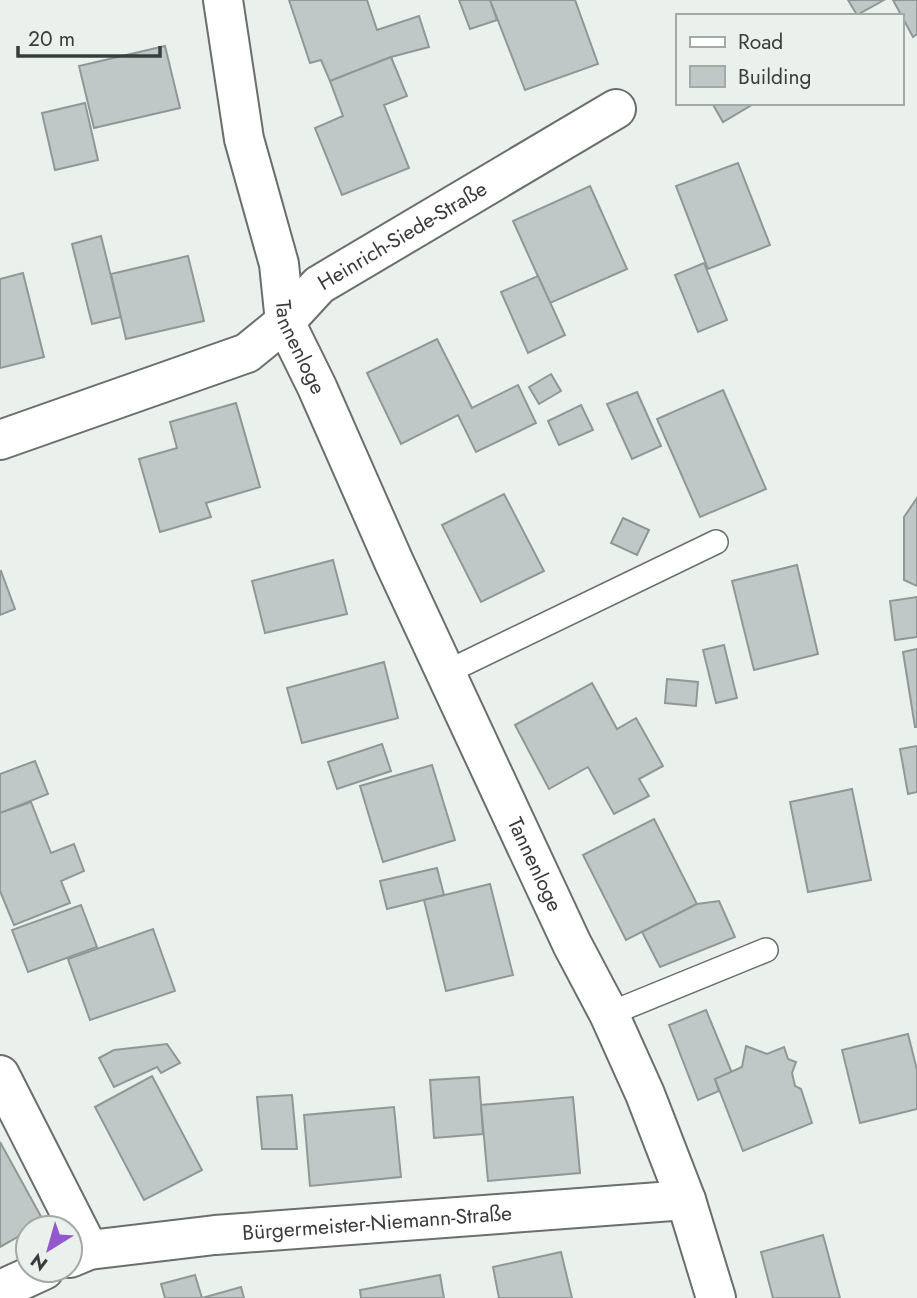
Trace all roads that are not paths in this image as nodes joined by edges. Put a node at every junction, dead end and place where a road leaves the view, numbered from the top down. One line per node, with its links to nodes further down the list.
1 (223, 0): 3 (street, Tannenloge)
2 (616, 109): 3 (street, Heinrich-Siede-Straße)
3 (285, 322): 4 (street, Heinrich-Siede-Straße); 6 (street, Tannenloge)
4 (0, 440)
5 (716, 542): 6 (lane)
6 (447, 672): 8 (street, Tannenloge)
7 (766, 950): 8 (lane)
8 (610, 1014): 10 (street, Tannenloge)
9 (0, 1075): 11 (street)
10 (686, 1200): 12 (street, Bürgermeister-Niemann-Straße); 13 (street, Tannenloge)
11 (62, 1214)
12 (84, 1253)
13 (716, 1298)

